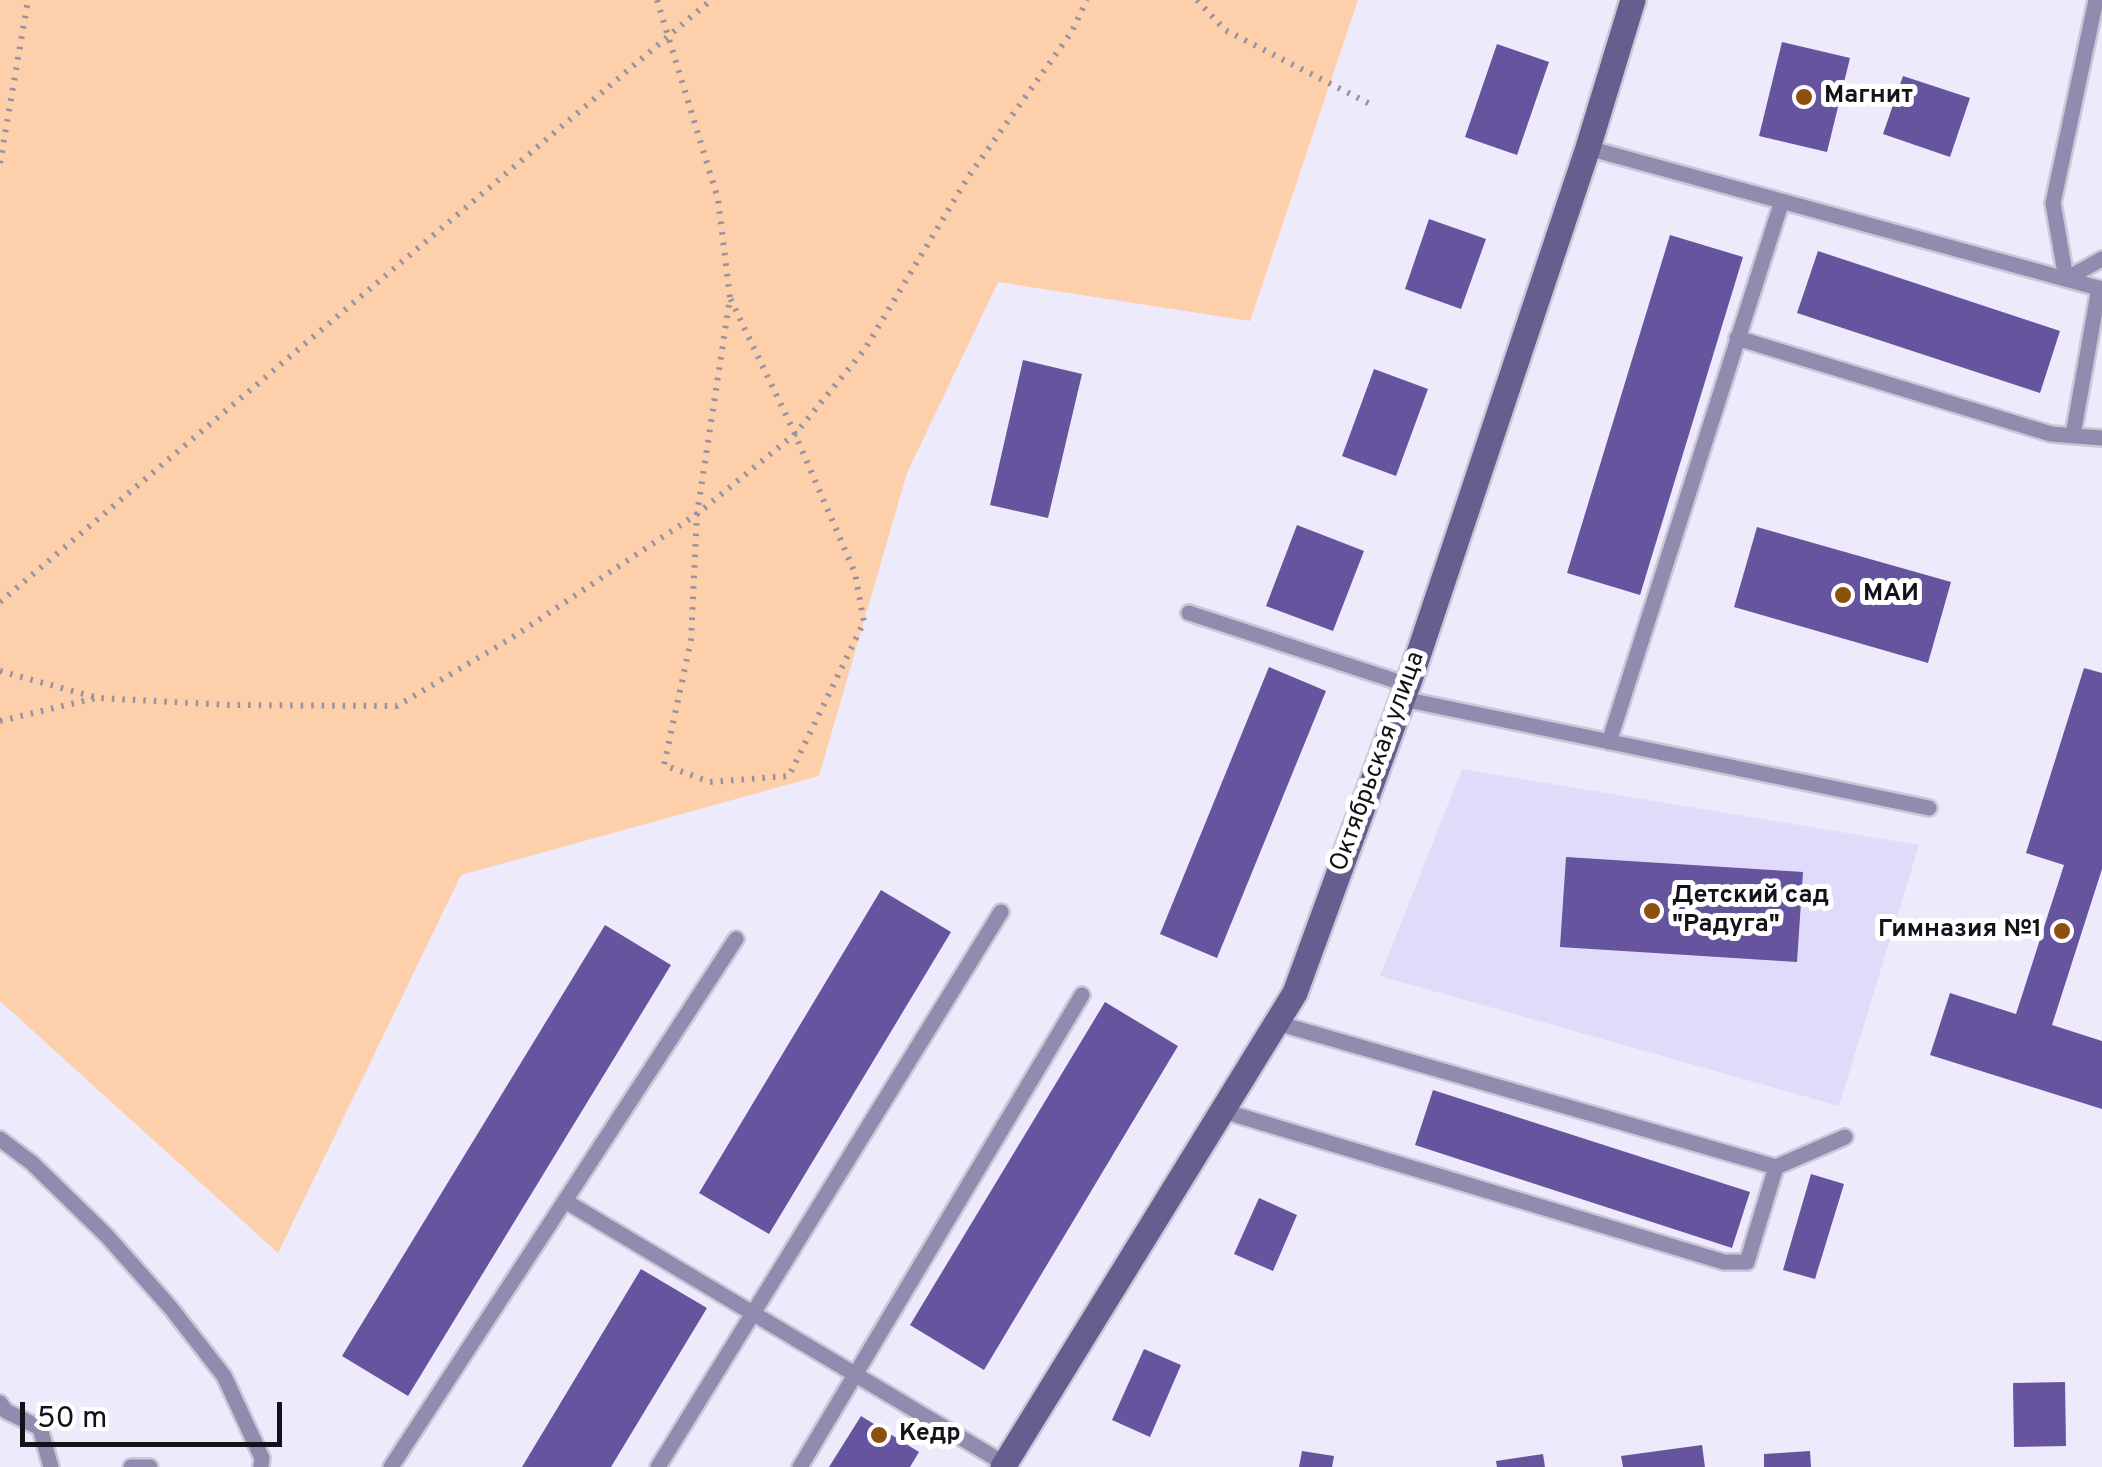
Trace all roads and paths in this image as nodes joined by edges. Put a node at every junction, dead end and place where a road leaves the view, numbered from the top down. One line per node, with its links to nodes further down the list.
1 (28, 0): 11 (path)
2 (657, 0): 8 (path)
3 (711, 0): 8 (path)
4 (1088, 0): 18 (path)
5 (1197, 0): 9 (path)
6 (1633, 0): 10 (street, Октябрьская улица)
7 (2096, 0): 14 (lane)
8 (668, 38): 16 (path); 22 (path)
9 (1372, 105)
10 (1588, 148): 12 (lane); 25 (street, Октябрьская улица)
11 (0, 162)
12 (1782, 201): 14 (lane); 17 (lane)
13 (2102, 259): 14 (lane)
14 (2066, 280): 15 (lane)
15 (2101, 289): 19 (lane)
16 (730, 298): 18 (path); 21 (path)
17 (1737, 338): 19 (lane); 28 (lane)
18 (795, 434): 21 (path); 21 (path)
19 (2073, 436): 20 (lane)
20 (2102, 438)
21 (697, 514): 26 (path)
22 (0, 602)
23 (1189, 613): 25 (lane)
24 (0, 671): 26 (path)
25 (1406, 692): 28 (lane); 33 (street, Октябрьская улица)
26 (98, 698): 27 (path)
27 (0, 720)
28 (1609, 742): 29 (lane)
29 (1929, 808)
30 (1001, 912): 39 (lane)
31 (736, 938): 38 (lane)
32 (1082, 994): 40 (lane)
33 (1277, 1023): 34 (street, Октябрьская улица); 37 (lane)
34 (1224, 1111): 37 (lane); 42 (street, Октябрьская улица)
35 (1845, 1137): 37 (lane)
36 (0, 1139): 46 (lane)
37 (1776, 1168)
38 (565, 1201): 39 (lane); 47 (lane)
39 (753, 1313): 40 (lane); 48 (lane)
40 (855, 1375): 42 (lane); 49 (lane)
41 (0, 1402): 43 (lane)
42 (1004, 1466)
43 (51, 1467)
44 (131, 1467): 45 (lane)
45 (150, 1467)
46 (261, 1467)
47 (391, 1467)
48 (658, 1467)
49 (800, 1467)

